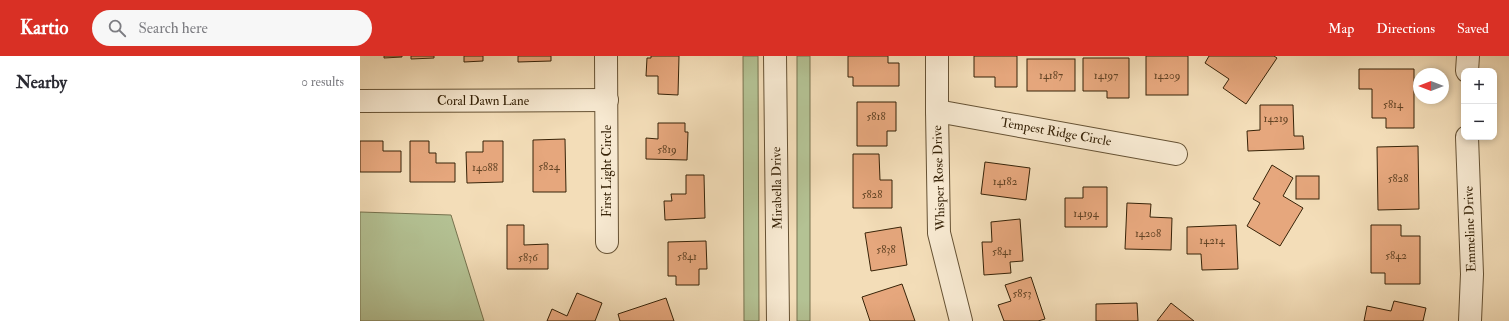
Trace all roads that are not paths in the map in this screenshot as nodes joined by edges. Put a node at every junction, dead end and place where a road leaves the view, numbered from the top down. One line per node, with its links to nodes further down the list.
1 (606, 56): 6 (street, First Light Circle)
2 (775, 56): 12 (street, Mirabella Drive)
3 (937, 56): 8 (street, Whisper Rose Drive)
4 (1468, 56): 5 (street)
5 (1468, 68)
6 (606, 100): 7 (street, Coral Dawn Lane); 11 (street, First Light Circle)
7 (360, 101)
8 (937, 111): 10 (street, Tempest Ridge Circle); 13 (street, Whisper Rose Drive)
9 (1467, 140): 14 (street, Emmeline Drive)
10 (1176, 154)
11 (607, 242)
12 (778, 321)
13 (961, 321)
14 (1470, 321)

